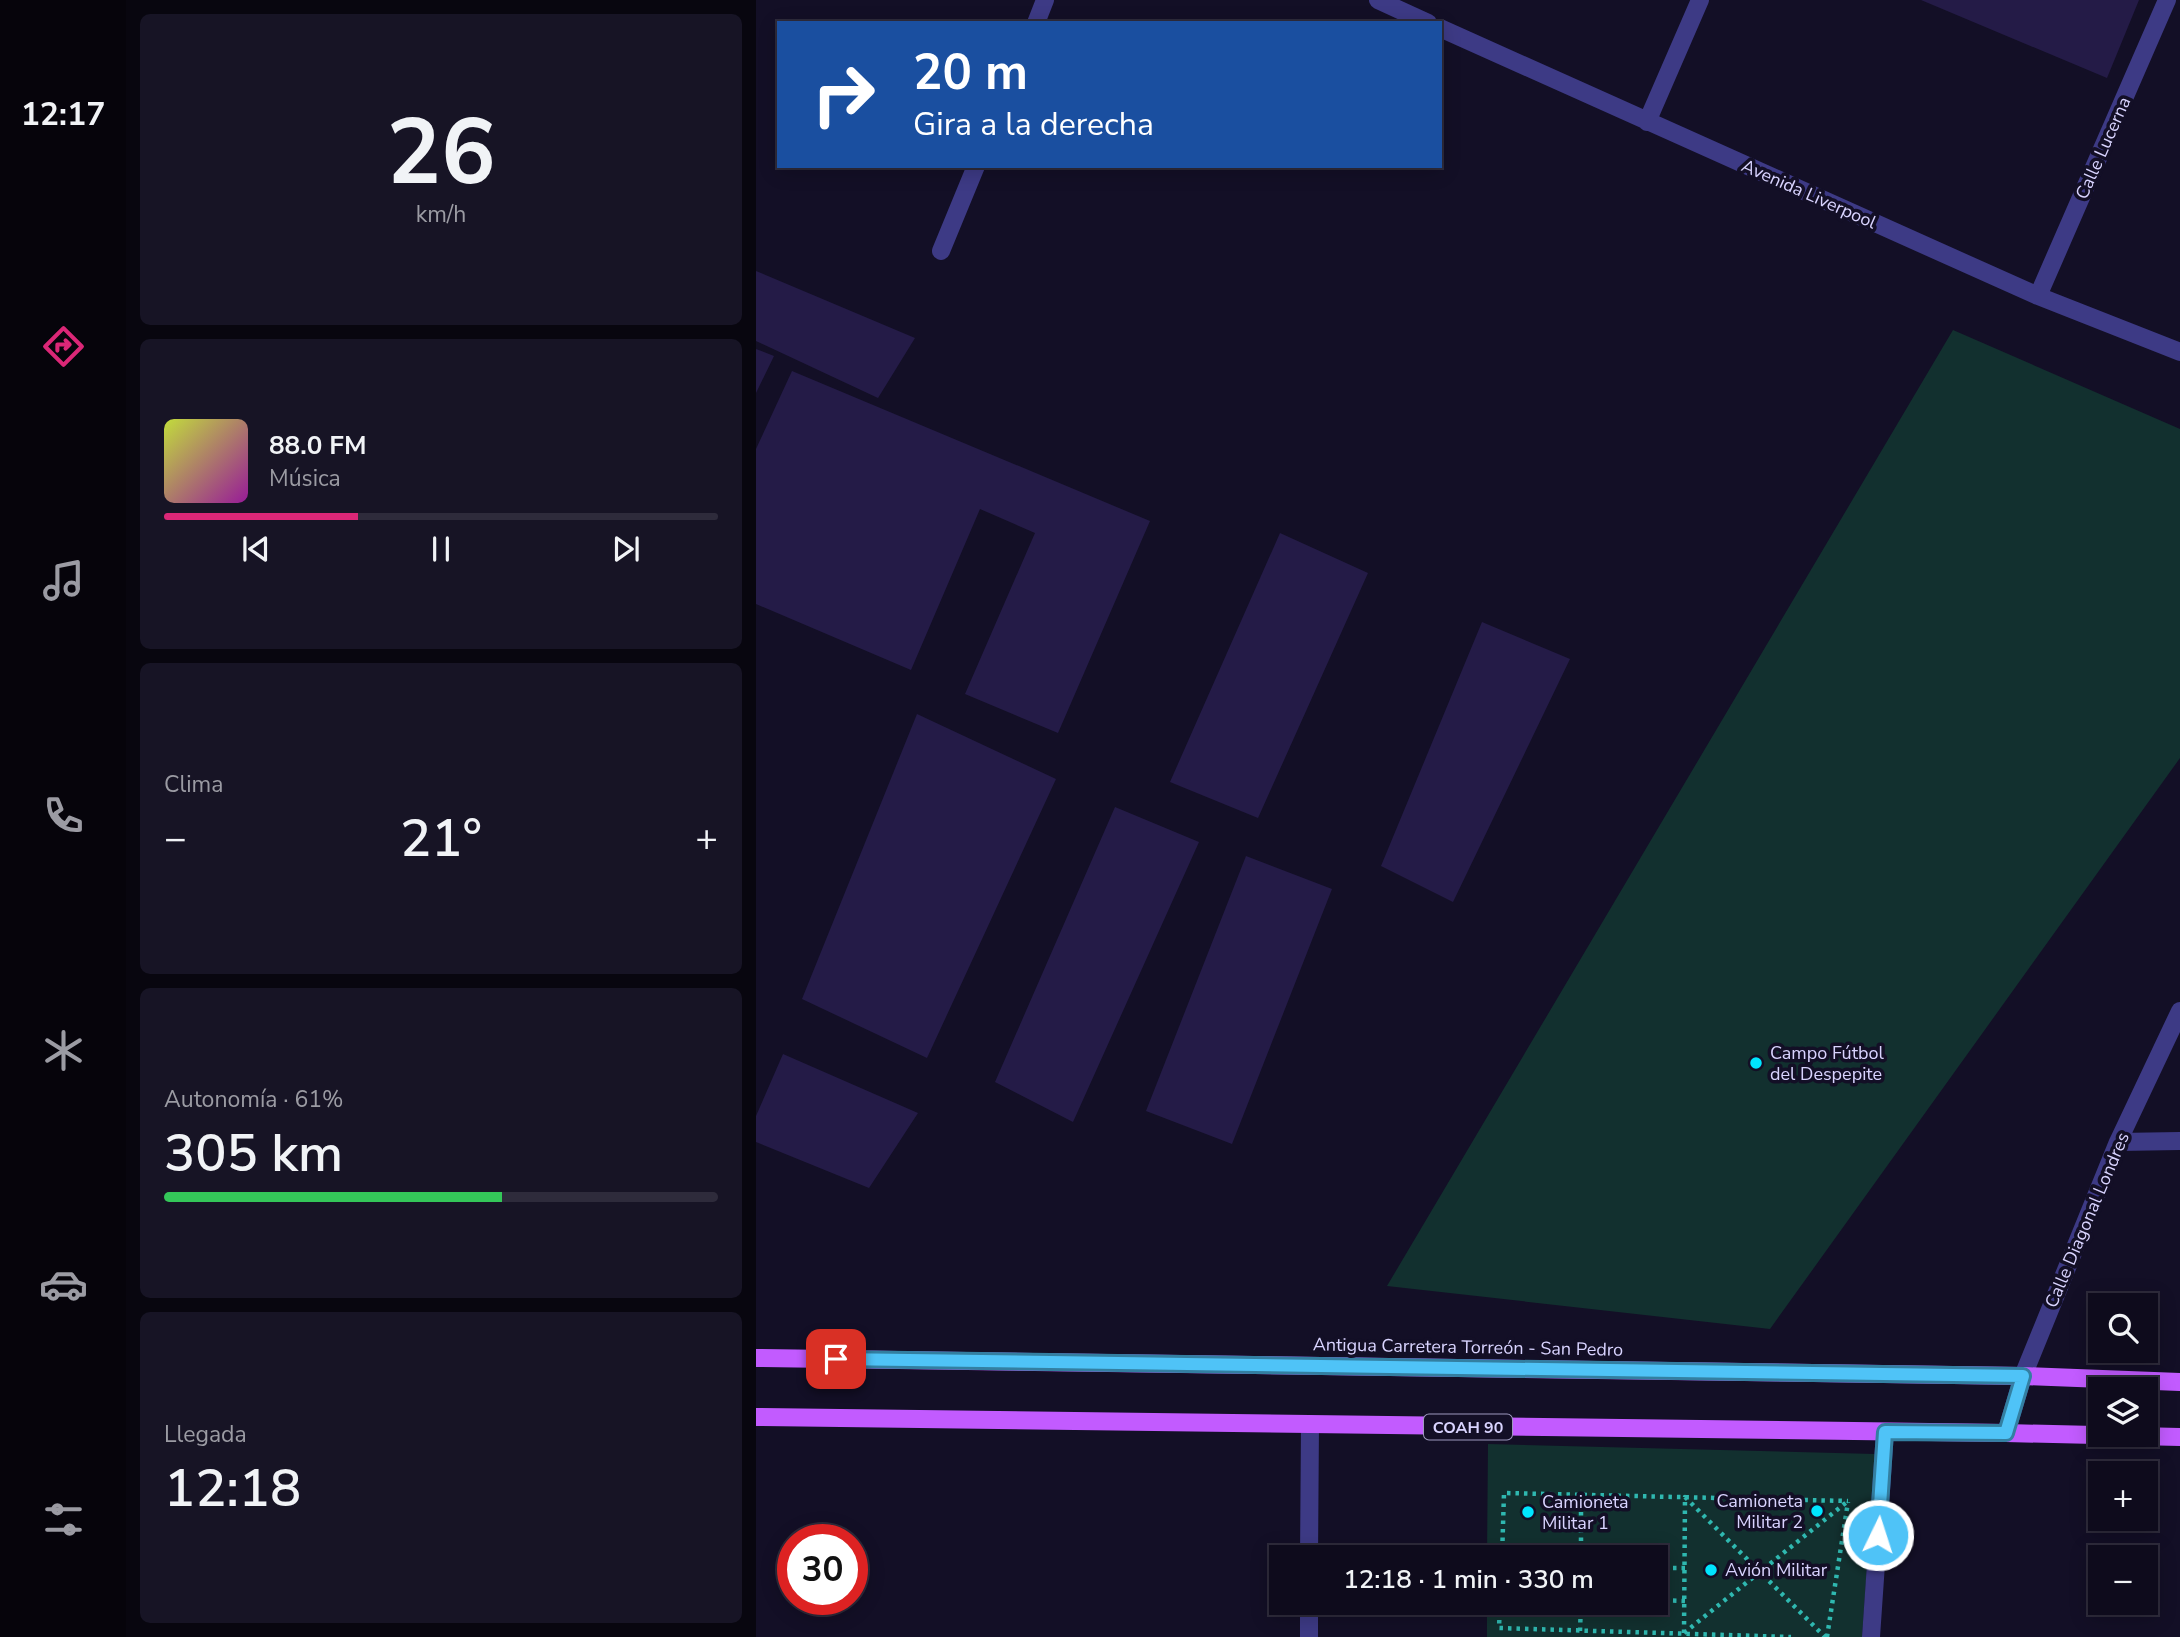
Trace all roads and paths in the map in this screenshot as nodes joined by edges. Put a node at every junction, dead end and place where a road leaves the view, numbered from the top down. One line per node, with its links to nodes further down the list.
1 (1045, 0): 5 (street)
2 (1378, 0): 6 (street)
3 (1700, 0): 8 (street)
4 (2167, 0): 11 (street, Calle Lucerna)
5 (1037, 21)
6 (1424, 21)
7 (1442, 29): 8 (street, Avenida Liverpool)
8 (1647, 122): 11 (street, Avenida Liverpool)
9 (975, 168): 10 (street)
10 (941, 251)
11 (2038, 296): 12 (street, Avenida Liverpool)
12 (2180, 352)
13 (2180, 1011): 15 (street, Calle Diagonal Londres)
14 (2180, 1141): 15 (street)
15 (2118, 1142): 17 (street, Calle Diagonal Londres)
16 (756, 1358): 17 (main road, Antigua Carretera Torreón - San Pedro)
17 (2023, 1376): 18 (main road, Antigua Carretera Torreón - San Pedro); 22 (street, Calle Diagonal Londres)
18 (2180, 1382)
19 (756, 1417): 20 (main road, COAH 90)
20 (1310, 1424): 21 (main road, COAH 90); 27 (street)
21 (1885, 1432): 22 (main road, COAH 90); 42 (street)
22 (2006, 1433): 23 (main road, COAH 90)
23 (2180, 1437)
24 (1581, 1495): 25 (path); 28 (path); 29 (path)
25 (1685, 1497): 26 (path); 31 (path); 41 (path)
26 (1848, 1501): 38 (path); 41 (path)
27 (1309, 1545)
28 (1502, 1545)
29 (1581, 1545)
30 (1668, 1568): 31 (path)
31 (1685, 1568): 33 (path)
32 (1668, 1600): 33 (path)
33 (1685, 1601): 38 (path)
34 (1309, 1615): 39 (street)
35 (1500, 1615): 37 (path)
36 (1581, 1615): 37 (path)
37 (1580, 1631): 38 (path)
38 (1684, 1633): 40 (path)
39 (1309, 1637)
40 (1791, 1637)
41 (1826, 1637)
42 (1871, 1637)

